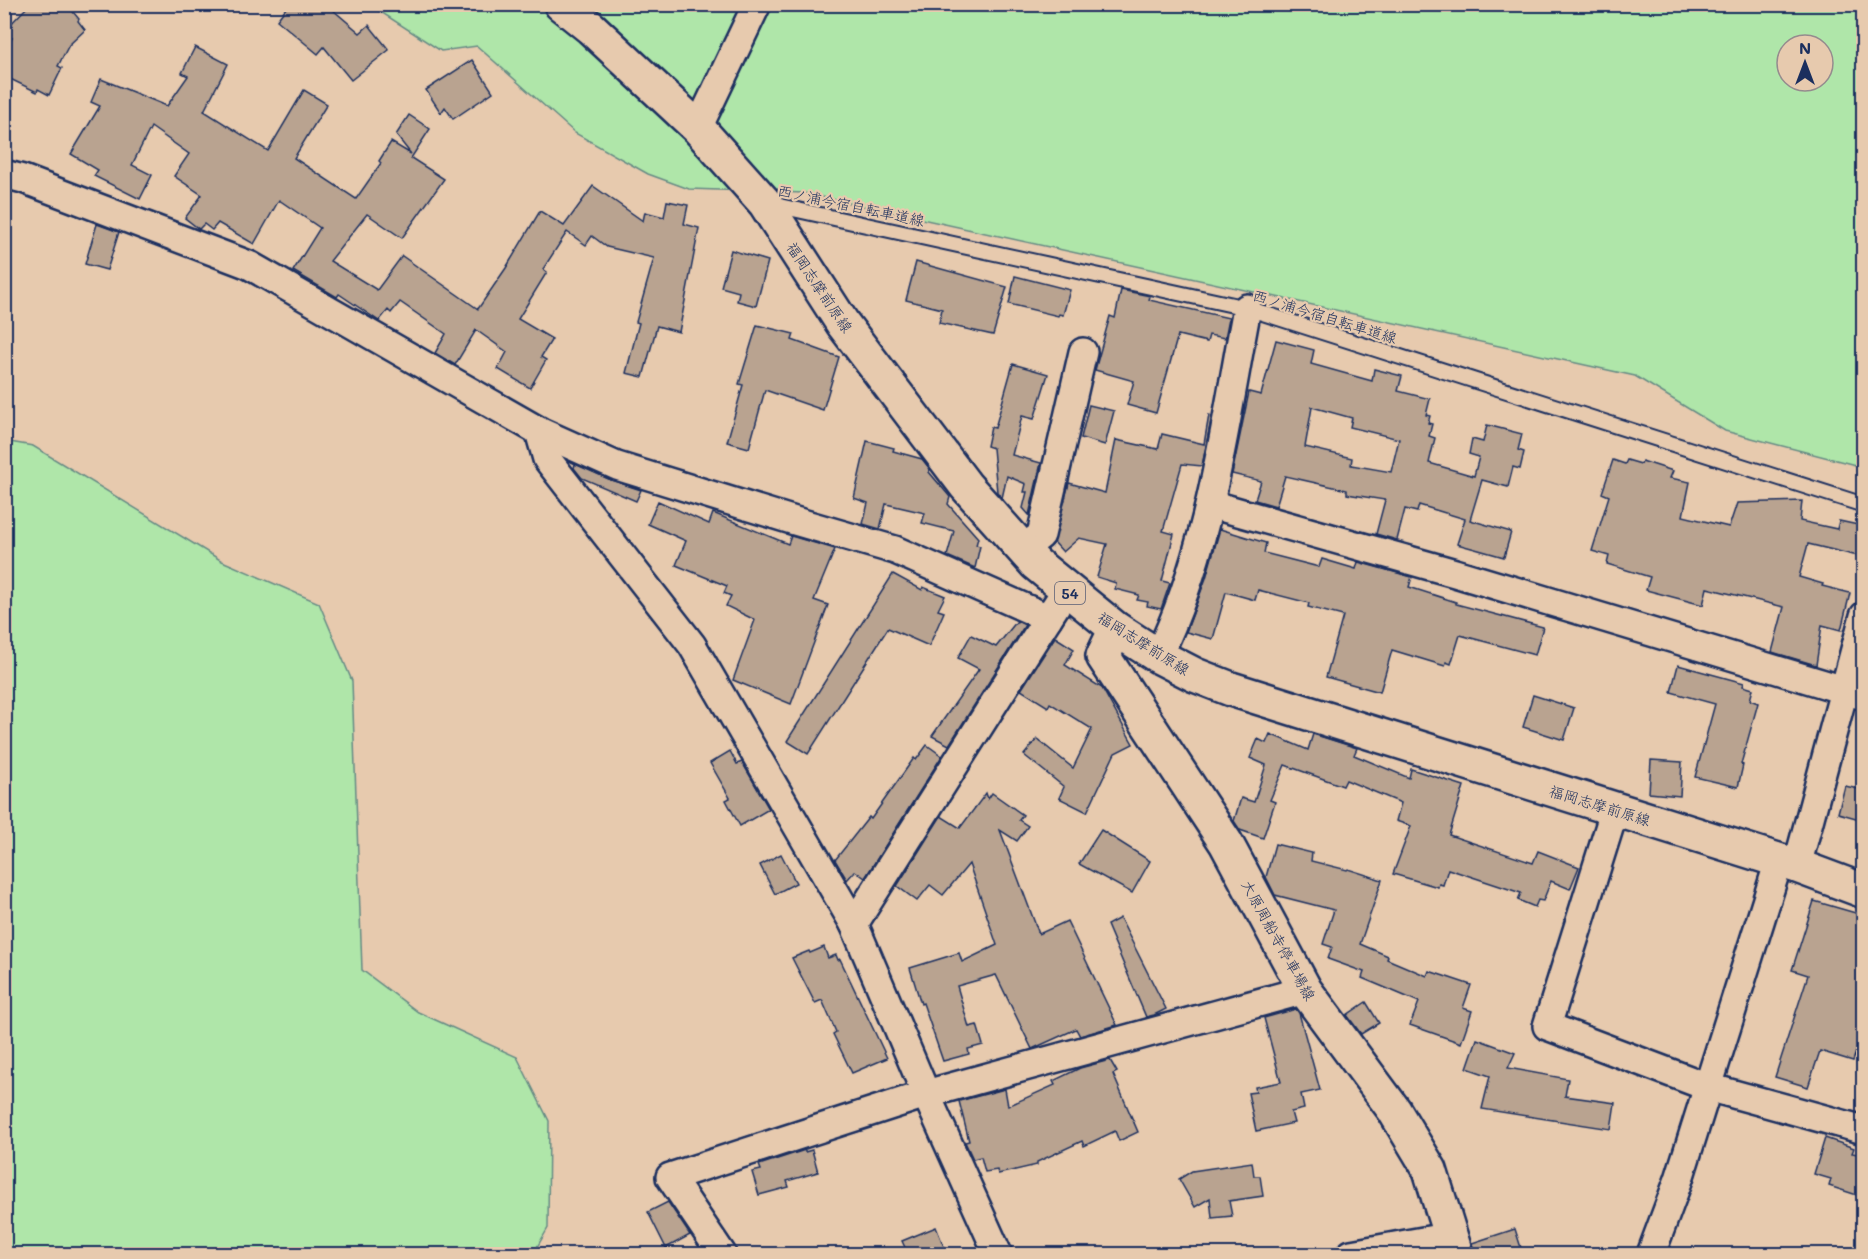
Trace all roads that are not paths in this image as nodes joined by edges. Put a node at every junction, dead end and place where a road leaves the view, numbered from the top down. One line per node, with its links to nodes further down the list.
1 (561, 4): 3 (main road, 福岡志摩前原線 / 54)
2 (757, 4): 3 (street)
3 (698, 128): 5 (main road, 福岡志摩前原線 / 54)
4 (4, 174): 8 (street)
5 (765, 203): 6 (lane, 西ノ浦今宿自転車道線); 11 (main road, 福岡志摩前原線 / 54)
6 (1247, 308): 9 (street); 10 (lane, 西ノ浦今宿自転車道線)
7 (1083, 352): 11 (street)
8 (539, 431): 14 (street); 21 (street)
9 (1210, 504): 16 (street); 17 (street)
10 (1863, 505)
11 (1023, 549): 12 (main road, 福岡志摩前原線 / 54)
12 (1066, 590): 14 (street); 15 (main road, 福岡志摩前原線 / 54)
13 (1863, 616): 17 (street)
14 (1048, 618): 21 (street)
15 (1116, 629): 16 (main road, 福岡志摩前原線 / 54); 22 (main road, 大原周船寺停車場線)
16 (1158, 656): 18 (main road, 福岡志摩前原線 / 54)
17 (1854, 694): 19 (street)
18 (1615, 809): 19 (main road, 福岡志摩前原線 / 54); 23 (street)
19 (1788, 863): 20 (main road, 福岡志摩前原線 / 54); 23 (street)
20 (1863, 891)
21 (854, 924): 24 (street)
22 (1305, 990): 24 (street); 26 (main road, 大原周船寺停車場線)
23 (1708, 1087): 25 (street); 30 (street)
24 (926, 1094): 27 (street); 28 (street)
25 (1863, 1130)
26 (1453, 1245): 29 (street)
27 (722, 1254)
28 (998, 1254)
29 (1351, 1254)
30 (1651, 1254)

